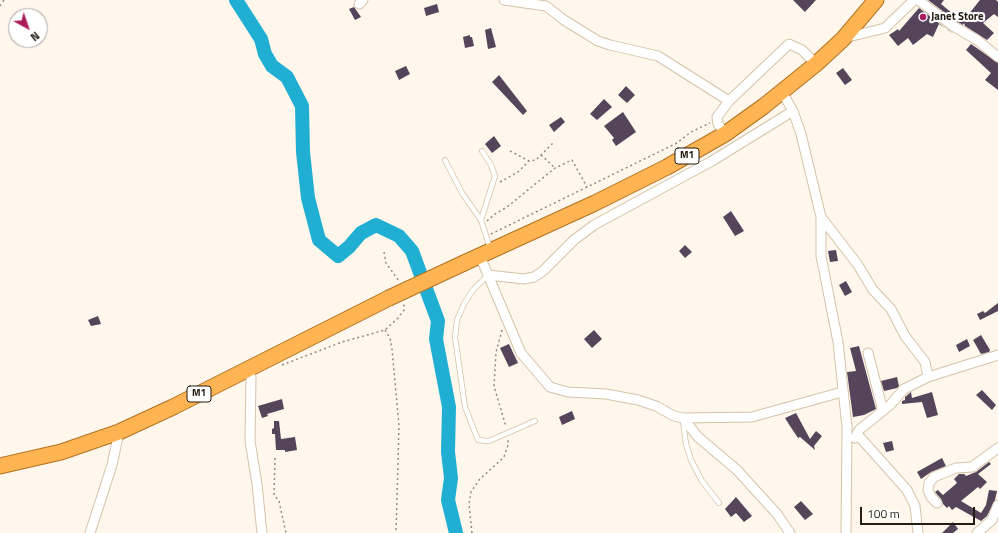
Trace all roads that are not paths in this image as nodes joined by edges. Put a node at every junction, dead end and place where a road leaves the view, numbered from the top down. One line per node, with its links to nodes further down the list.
1 (504, 0): 9 (street)
2 (876, 0): 5 (highway, M1)
3 (914, 0): 5 (street)
4 (918, 0): 6 (street)
5 (842, 39): 7 (highway, M1)
6 (998, 57)
7 (816, 64): 8 (highway, M1); 9 (street)
8 (782, 92): 10 (street); 11 (highway, M1)
9 (729, 101): 11 (street)
10 (793, 111): 14 (street); 17 (street)
11 (721, 129): 16 (highway, M1)
12 (482, 151): 15 (lane)
13 (445, 160): 15 (lane)
14 (821, 217): 21 (street); 22 (street)
15 (482, 222): 16 (lane)
16 (486, 254): 17 (street); 20 (highway, M1, bridge)
17 (488, 274): 24 (street); 25 (lane)
18 (868, 353): 23 (street)
19 (998, 355): 21 (street)
20 (248, 370): 26 (highway, M1); 35 (street)
21 (928, 377): 23 (street)
22 (842, 392): 24 (street); 29 (street)
23 (883, 412): 27 (street)
24 (683, 418): 31 (lane); 36 (street)
25 (535, 420)
26 (119, 432): 30 (highway, M1); 34 (street)
27 (856, 434): 29 (street); 38 (street)
28 (998, 448): 32 (street)
29 (848, 452): 37 (street)
30 (0, 466)
31 (719, 503)
32 (937, 503)
33 (998, 505): 39 (street)
34 (90, 533)
35 (262, 533)
36 (790, 533)
37 (846, 533)
38 (918, 533)
39 (977, 533)

